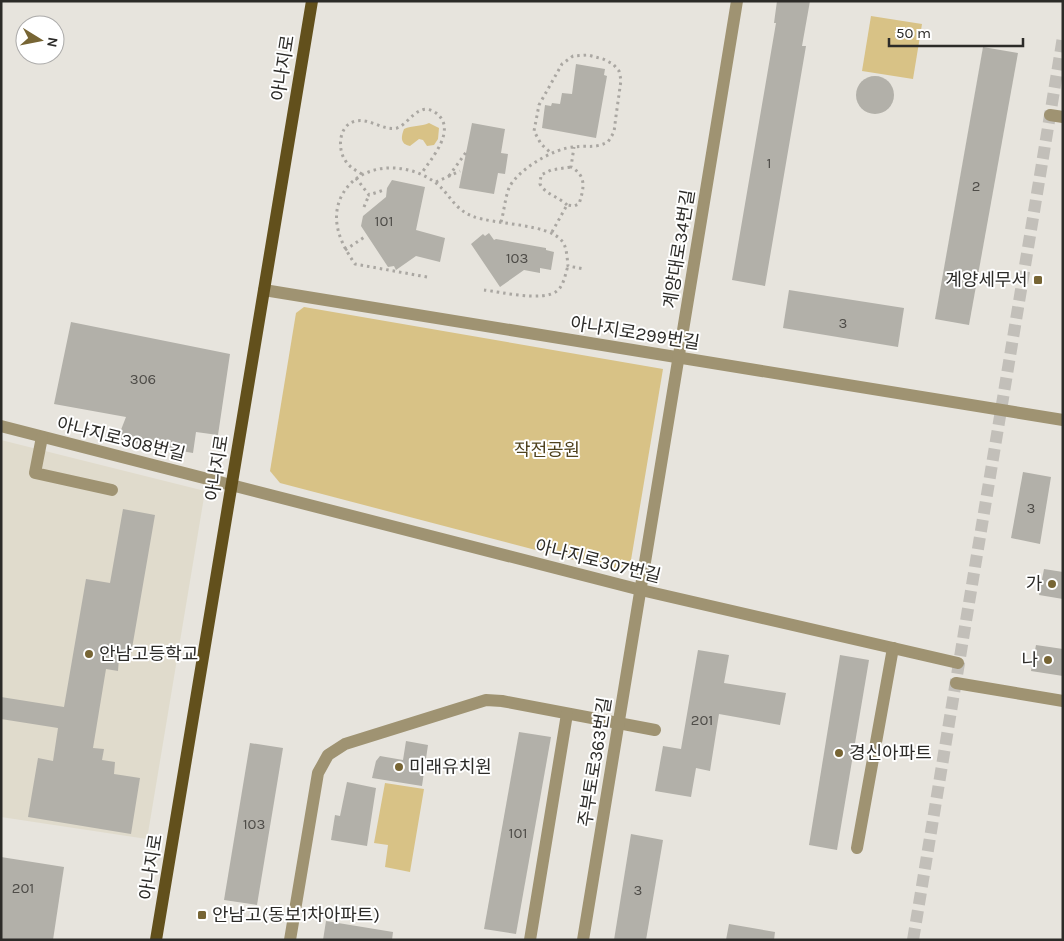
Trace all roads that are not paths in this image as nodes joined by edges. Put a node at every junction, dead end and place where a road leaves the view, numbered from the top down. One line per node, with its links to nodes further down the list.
1 (312, 1): 5 (main road, 아나지로)
2 (737, 1): 6 (street, 계양대로34번길)
3 (1050, 115): 4 (street)
4 (1063, 117)
5 (264, 290): 6 (street, 아나지로299번길); 10 (main road, 아나지로)
6 (679, 358): 7 (street, 아나지로299번길); 12 (street, 계양대로34번길)
7 (1063, 420)
8 (1, 426): 9 (street, 아나지로308번길)
9 (42, 437): 10 (street, 아나지로308번길); 11 (street)
10 (232, 486): 12 (street, 아나지로307번길); 21 (main road, 아나지로)
11 (112, 490)
12 (641, 590): 13 (street, 아나지로307번길); 18 (street, 주부토로363번길)
13 (893, 648): 14 (street, 아나지로307번길); 20 (street)
14 (958, 662)
15 (956, 683): 16 (street)
16 (1063, 701)
17 (567, 714): 18 (street); 22 (street); 23 (street)
18 (619, 724): 19 (street); 24 (street, 주부토로363번길)
19 (655, 730)
20 (857, 848)
21 (156, 940)
22 (290, 940)
23 (530, 940)
24 (583, 940)

